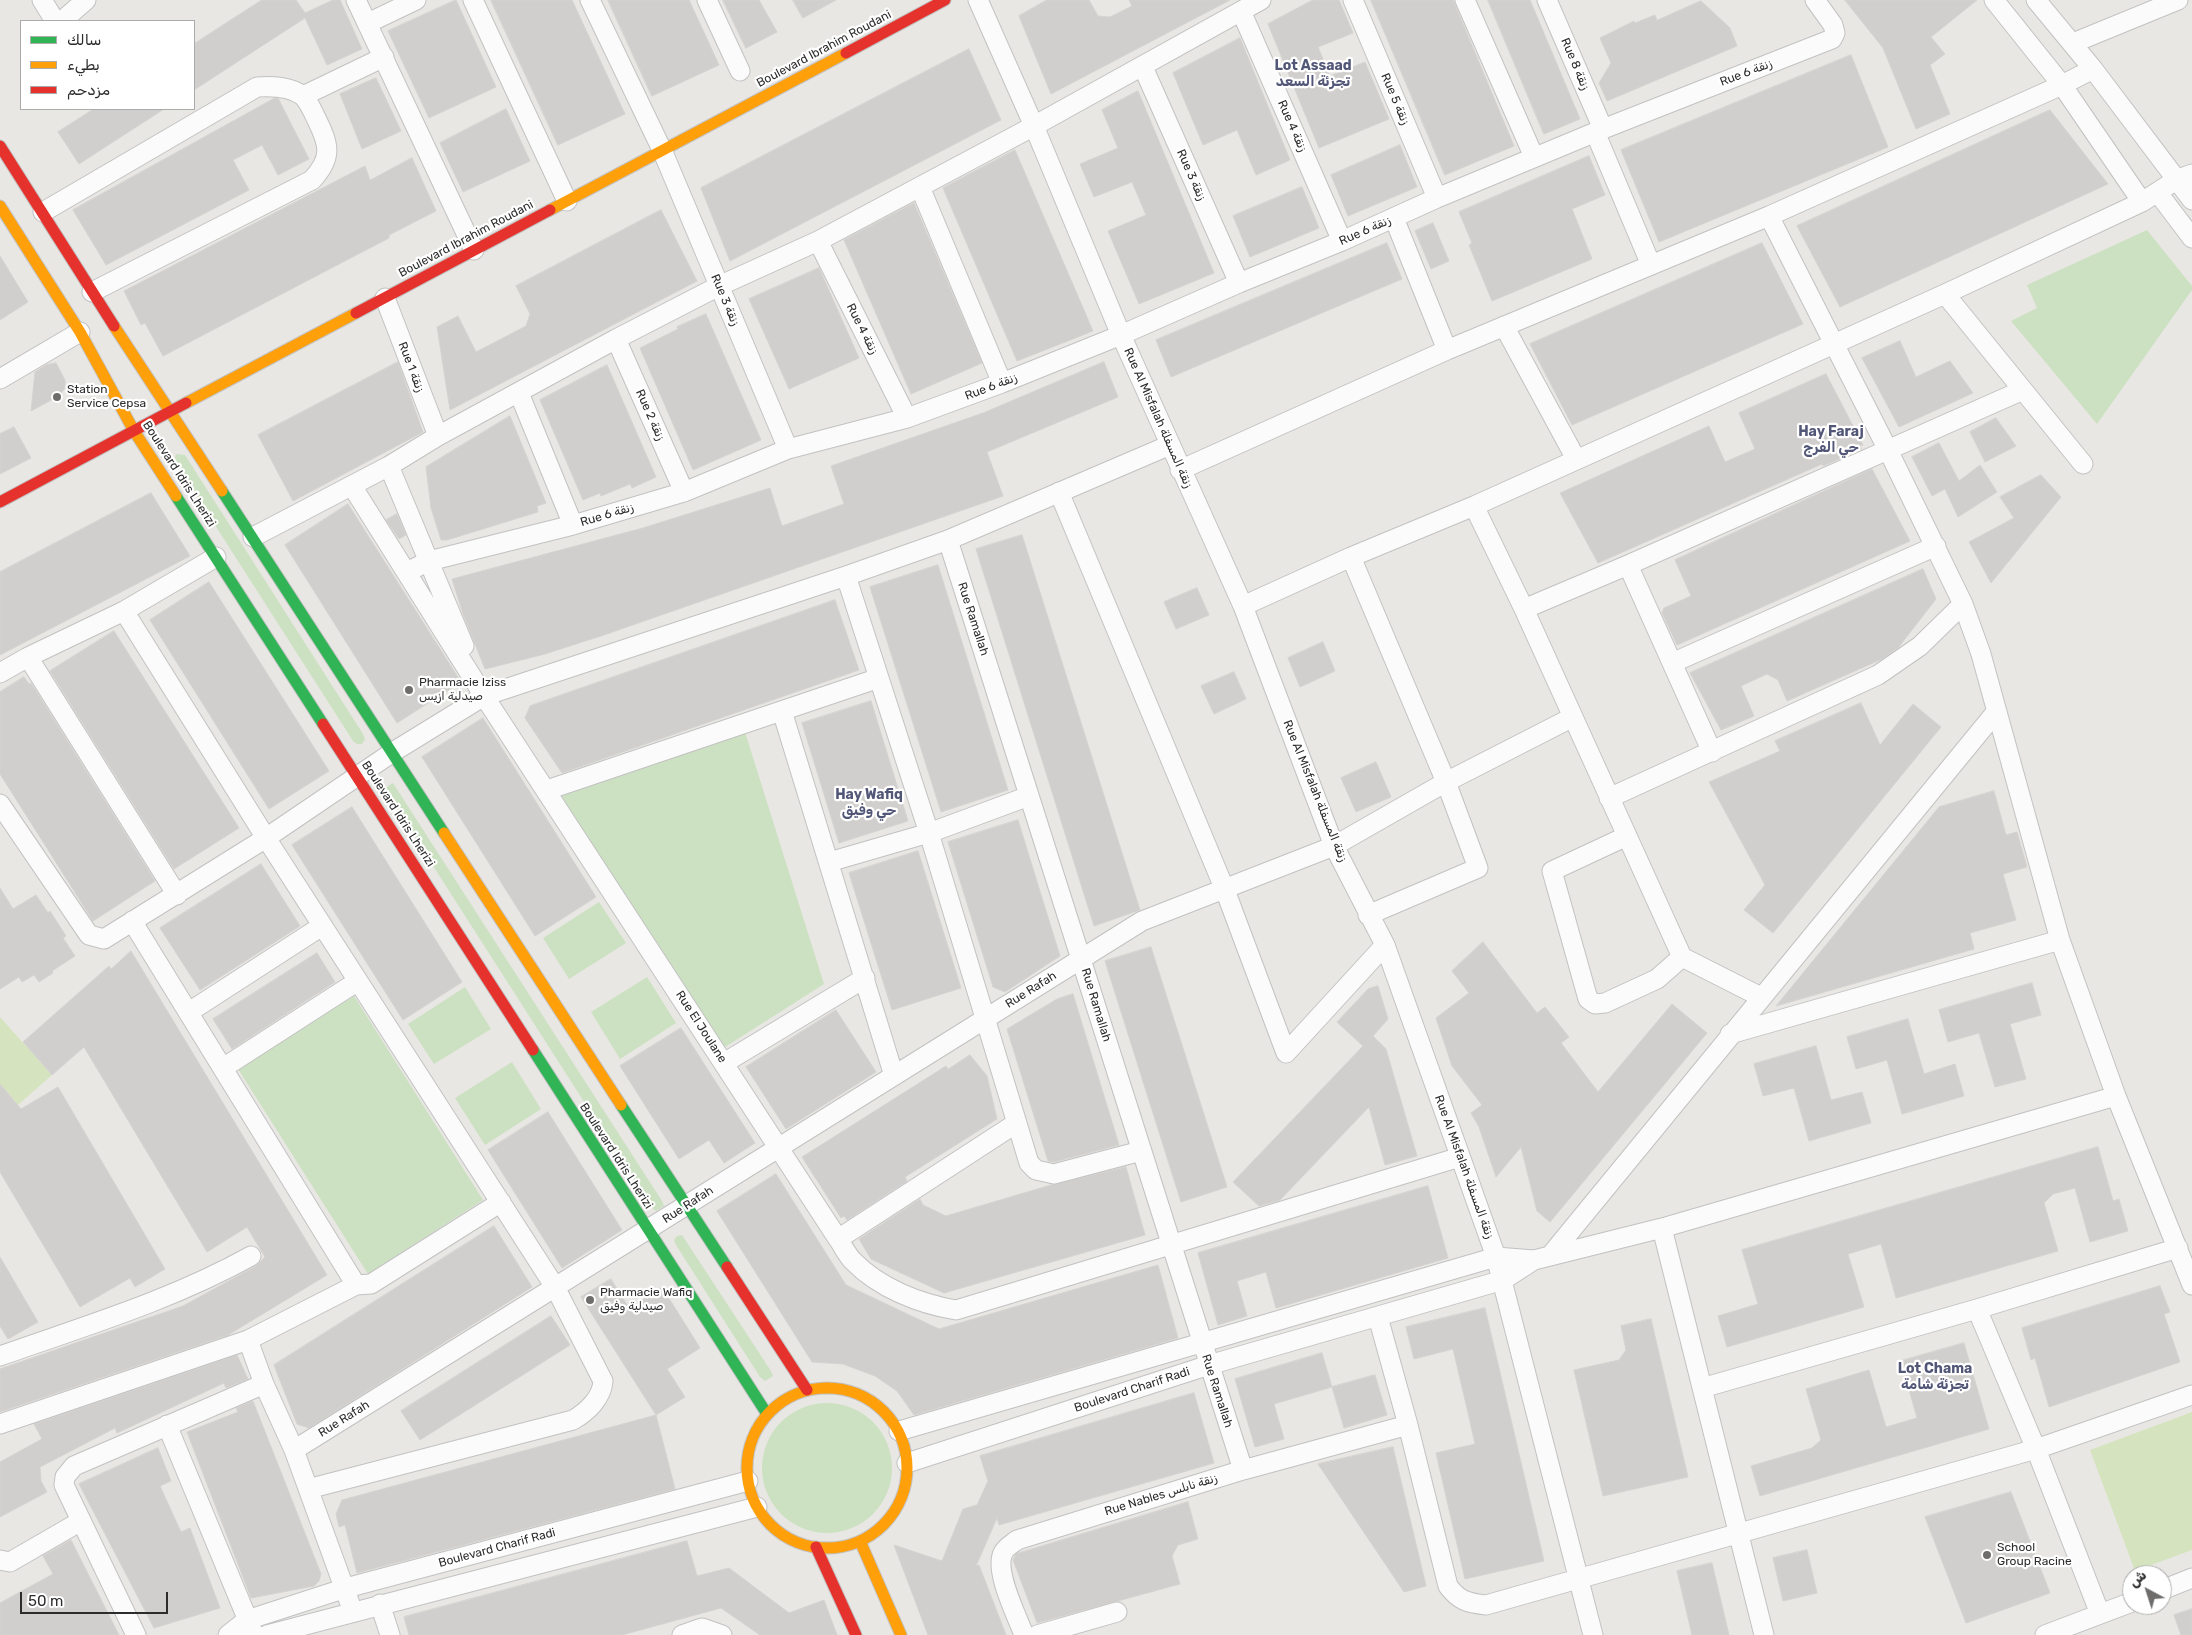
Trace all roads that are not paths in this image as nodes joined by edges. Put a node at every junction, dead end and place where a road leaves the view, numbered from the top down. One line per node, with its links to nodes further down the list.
1 (42, 0): 19 (street)
2 (86, 0): 20 (street)
3 (356, 0): 21 (street)
4 (416, 0): 21 (street)
5 (473, 0): 39 (street)
6 (590, 0): 32 (street, Rue 3 زنقة)
7 (707, 0): 26 (street)
8 (945, 0): 32 (main road, Boulevard Ibrahim Roudani)
9 (978, 0): 29 (street, Rue Al Misfalah زنقة المسفلة)
10 (1262, 0): 18 (street)
11 (1353, 0): 37 (street, Rue 5 زنقة)
12 (1465, 0): 33 (street)
13 (1547, 0): 30 (street, Rue 8 زنقة)
14 (1815, 0): 30 (street, Rue 6 زنقة)
15 (1994, 0): 27 (street)
16 (2036, 0): 22 (street)
17 (2178, 0): 22 (street)
18 (1241, 11): 24 (street); 48 (street, Rue 4 زنقة)
19 (54, 20)
20 (63, 20)
21 (368, 23): 23 (street)
22 (2073, 43): 25 (street)
23 (384, 57): 28 (street); 49 (street)
24 (1143, 67): 29 (street); 51 (street, Rue 3 زنقة)
25 (2093, 69): 27 (street); 34 (street)
26 (740, 71)
27 (2062, 85): 40 (street); 43 (street)
28 (302, 96): 42 (street); 53 (street)
29 (1034, 126): 35 (street); 58 (street, Rue Al Misfalah زنقة المسفلة)
30 (1599, 131): 33 (street, Rue 6 زنقة); 50 (street, Rue 8 زنقة)
31 (0, 146): 42 (main road)
32 (662, 150): 39 (main road, Boulevard Ibrahim Roudani); 52 (street, Rue 3 زنقة)
33 (1534, 157): 37 (street, Rue 6 زنقة)
34 (2184, 177): 36 (street); 38 (street)
35 (920, 187): 47 (street); 63 (street)
36 (2158, 193): 40 (street); 46 (street)
37 (1436, 198): 44 (street, Rue 6 زنقة)
38 (2192, 200)
39 (567, 201): 49 (main road, Boulevard Ibrahim Roudani)
40 (2142, 202): 54 (street)
41 (0, 206): 45 (main road, Boulevard Idris Lherizi)
42 (43, 212): 53 (main road)
43 (1768, 216): 50 (street); 60 (street)
44 (1394, 218): 48 (street, Rue 6 زنقة); 61 (street)
45 (6, 229): 57 (main road, Boulevard Idris Lherizi)
46 (2192, 238)
47 (818, 241): 52 (street); 67 (street, Rue 4 زنقة)
48 (1342, 241): 51 (street, Rue 6 زنقة)
49 (474, 250): 55 (main road, Boulevard Ibrahim Roudani)
50 (1651, 265): 56 (street)
51 (1239, 283): 58 (street, Rue 6 زنقة)
52 (719, 286): 59 (street); 71 (street, Rue 3 زنقة)
53 (92, 292): 66 (main road)
54 (1945, 294): 60 (street); 64 (street)
55 (385, 298): 66 (main road, Boulevard Ibrahim Roudani); 69 (street, Rue 1 زنقة)
56 (1504, 326): 61 (street); 73 (street)
57 (80, 332): 62 (street); 68 (main road, Boulevard Idris Lherizi)
58 (1121, 335): 63 (street, Rue 6 زنقة); 70 (street, Rue Al Misfalah زنقة المسفلة)
59 (616, 339): 65 (street); 78 (street, Rue 2 زنقة)
60 (1834, 343): 72 (street); 73 (street)
61 (1447, 350): 76 (street)
62 (0, 379)
63 (1002, 383): 67 (street, Rue 6 زنقة)
64 (2023, 390): 72 (street); 74 (street)
65 (518, 393): 69 (street); 82 (street)
66 (170, 412): 68 (main road, Boulevard Ibrahim Roudani); 83 (main road)
67 (907, 418): 71 (street, Rue 6 زنقة)
68 (134, 431): 80 (main road, Boulevard Ibrahim Roudani); 86 (main road, Boulevard Idris Lherizi)
69 (438, 436): 75 (street)
70 (1170, 446): 76 (street, Rue Al Misfalah زنقة المسفلة); 79 (street)
71 (788, 449): 78 (street, Rue 6 زنقة)
72 (1888, 450): 85 (street); 89 (street)
73 (1576, 459): 81 (street)
74 (2083, 464)
75 (389, 466): 77 (street); 88 (street)
76 (1180, 470): 93 (street, Rue Al Misfalah زنقة المسفلة)
77 (352, 486): 83 (street); 90 (street)
78 (684, 492): 82 (street, Rue 6 زنقة)
79 (1059, 492): 84 (street); 117 (street)
80 (0, 502)
81 (1474, 506): 87 (street); 94 (street)
82 (574, 525): 88 (street, Rue 6 زنقة)
83 (253, 537): 104 (main road)
84 (948, 540): 91 (street); 109 (street, Rue Ramallah)
85 (1936, 546): 92 (street); 97 (street)
86 (216, 557): 95 (street); 106 (main road, Boulevard Idris Lherizi)
87 (1351, 557): 93 (street); 107 (street)
88 (429, 561): 90 (street, Rue 6 زنقة); 100 (street)
89 (1628, 565): 94 (street); 97 (street)
90 (407, 572): 100 (street)
91 (846, 576): 99 (street); 100 (street)
92 (1963, 604): 102 (street); 105 (street)
93 (1243, 606): 115 (street, Rue Al Misfalah زنقة المسفلة)
94 (1524, 609): 103 (street)
95 (124, 611): 96 (street); 114 (street)
96 (28, 657): 98 (street); 118 (street)
97 (1672, 663): 105 (street)
98 (0, 674)
99 (878, 678): 101 (street); 112 (street)
100 (484, 696): 104 (street); 108 (street, Rue El Joulane)
101 (782, 711): 108 (street); 116 (street)
102 (1996, 712): 122 (street); 128 (street)
103 (1573, 717): 107 (street, Rue Rafah); 110 (street)
104 (393, 752): 106 (street); 141 (main road)
105 (1712, 752): 110 (street)
106 (357, 776): 114 (street); 143 (main road, Boulevard Idris Lherizi)
107 (1446, 782): 115 (street, Rue Rafah); 119 (street)
108 (547, 790): 132 (street, Rue El Joulane)
109 (1029, 796): 112 (street); 125 (street, Rue Ramallah)
110 (1609, 798): 113 (street)
111 (0, 804): 120 (street)
112 (930, 833): 116 (street); 130 (street)
113 (1626, 836): 124 (street); 124 (street)
114 (266, 838): 118 (street); 121 (street)
115 (1334, 846): 117 (street, Rue Rafah); 119 (street, Rue Al Misfalah زنقة المسفلة)
116 (829, 862): 126 (street)
117 (1225, 890): 123 (street); 125 (street, Rue Rafah)
118 (177, 895): 120 (street)
119 (1368, 914): 123 (street, Rue Al Misfalah زنقة المسفلة)
120 (132, 921): 129 (street)
121 (322, 926): 127 (street); 129 (street)
122 (2060, 940): 131 (street); 135 (street)
123 (1385, 945): 139 (street, Rue Al Misfalah زنقة المسفلة)
124 (1682, 957): 128 (street)
125 (1081, 959): 130 (street, Rue Rafah); 138 (street, Rue Ramallah)
126 (865, 978): 132 (street); 134 (street)
127 (358, 981): 133 (street); 140 (street)
128 (1760, 998): 131 (street)
129 (189, 1012): 133 (street)
130 (984, 1020): 134 (street, Rue Rafah); 136 (street)
131 (1730, 1034): 149 (street)
132 (724, 1063): 137 (street, Rue El Joulane)
133 (223, 1068): 151 (street)
134 (894, 1076): 137 (street, Rue Rafah)
135 (2116, 1096): 142 (street); 146 (street)
136 (1015, 1124): 138 (street); 144 (street)
137 (780, 1147): 141 (street, Rue Rafah); 144 (street, Rue El Joulane)
138 (1141, 1151): 145 (street, Rue Ramallah)
139 (1460, 1157): 145 (street); 148 (street, Rue Al Misfalah زنقة المسفلة)
140 (502, 1202): 151 (street); 153 (street)
141 (685, 1206): 143 (street, Rue Rafah); 162 (main road)
142 (1662, 1228): 149 (street); 161 (street)
143 (648, 1230): 153 (street, Rue Rafah); 164 (main road, Boulevard Idris Lherizi)
144 (838, 1239): 145 (street, Rue El Joulane)
145 (1171, 1246): 157 (street, Rue Ramallah)
146 (2178, 1248): 152 (street); 154 (street)
147 (251, 1256): 158 (street)
148 (1496, 1256): 149 (street); 150 (street, Rue Al Misfalah زنقة المسفلة); 157 (street, Boulevard Charif Radi)
149 (1542, 1258): 150 (street, Boulevard Charif Radi)
150 (1503, 1280): 155 (street, Boulevard Charif Radi); 181 (street, Rue Al Misfalah زنقة المسفلة)
151 (356, 1285): 156 (street)
152 (2192, 1285)
153 (555, 1287): 170 (street, Rue Rafah); 174 (street)
154 (1977, 1309): 161 (street); 169 (street)
155 (1378, 1317): 159 (street, Boulevard Charif Radi); 167 (street)
156 (248, 1340): 160 (street); 165 (street)
157 (1201, 1343): 159 (street, Rue Ramallah); 168 (street, Boulevard Charif Radi)
158 (0, 1356)
159 (1209, 1366): 171 (street, Boulevard Charif Radi); 172 (street, Rue Ramallah)
160 (264, 1384): 166 (street); 170 (street)
161 (1702, 1388): 177 (street)
162 (807, 1390): 164 (main road); 168 (main road)
163 (2192, 1395): 169 (street)
164 (768, 1414): 173 (main road)
165 (0, 1424)
166 (167, 1425): 176 (street); 190 (street)
167 (1408, 1425): 172 (street, Rue Nables زنقة نابلس); 181 (street)
168 (899, 1431): 171 (main road)
169 (2036, 1449): 177 (street); 189 (street)
170 (294, 1450): 174 (street)
171 (907, 1463): 178 (main road)
172 (1243, 1470): 199 (street, Rue Nables زنقة نابلس)
173 (748, 1481): 175 (main road); 184 (street, Boulevard Charif Radi)
174 (308, 1489): 184 (street)
175 (756, 1507): 179 (main road); 185 (street, Boulevard Charif Radi)
176 (82, 1521): 180 (street); 192 (street)
177 (1739, 1533): 181 (street); 202 (street)
178 (860, 1541): 179 (main road); 198 (main road)
179 (816, 1547): 197 (main road)
180 (0, 1560)
181 (1580, 1578): 201 (street, Rue Al Misfalah زنقة المسفلة)
182 (2192, 1578): 183 (street)
183 (2172, 1586)
184 (346, 1588): 187 (street); 190 (street, Boulevard Charif Radi)
185 (380, 1604): 187 (street, Boulevard Charif Radi); 194 (street)
186 (2122, 1606): 189 (street)
187 (353, 1612): 191 (street, Boulevard Charif Radi)
188 (1117, 1612): 200 (street)
189 (2100, 1614): 203 (street)
190 (251, 1627): 193 (street)
191 (271, 1634)
192 (136, 1635)
193 (228, 1635)
194 (390, 1635)
195 (682, 1635): 196 (street)
196 (722, 1635)
197 (856, 1635)
198 (901, 1635)
199 (1024, 1635)
200 (1037, 1635)
201 (1593, 1635)
202 (1764, 1635)
203 (2045, 1635)

